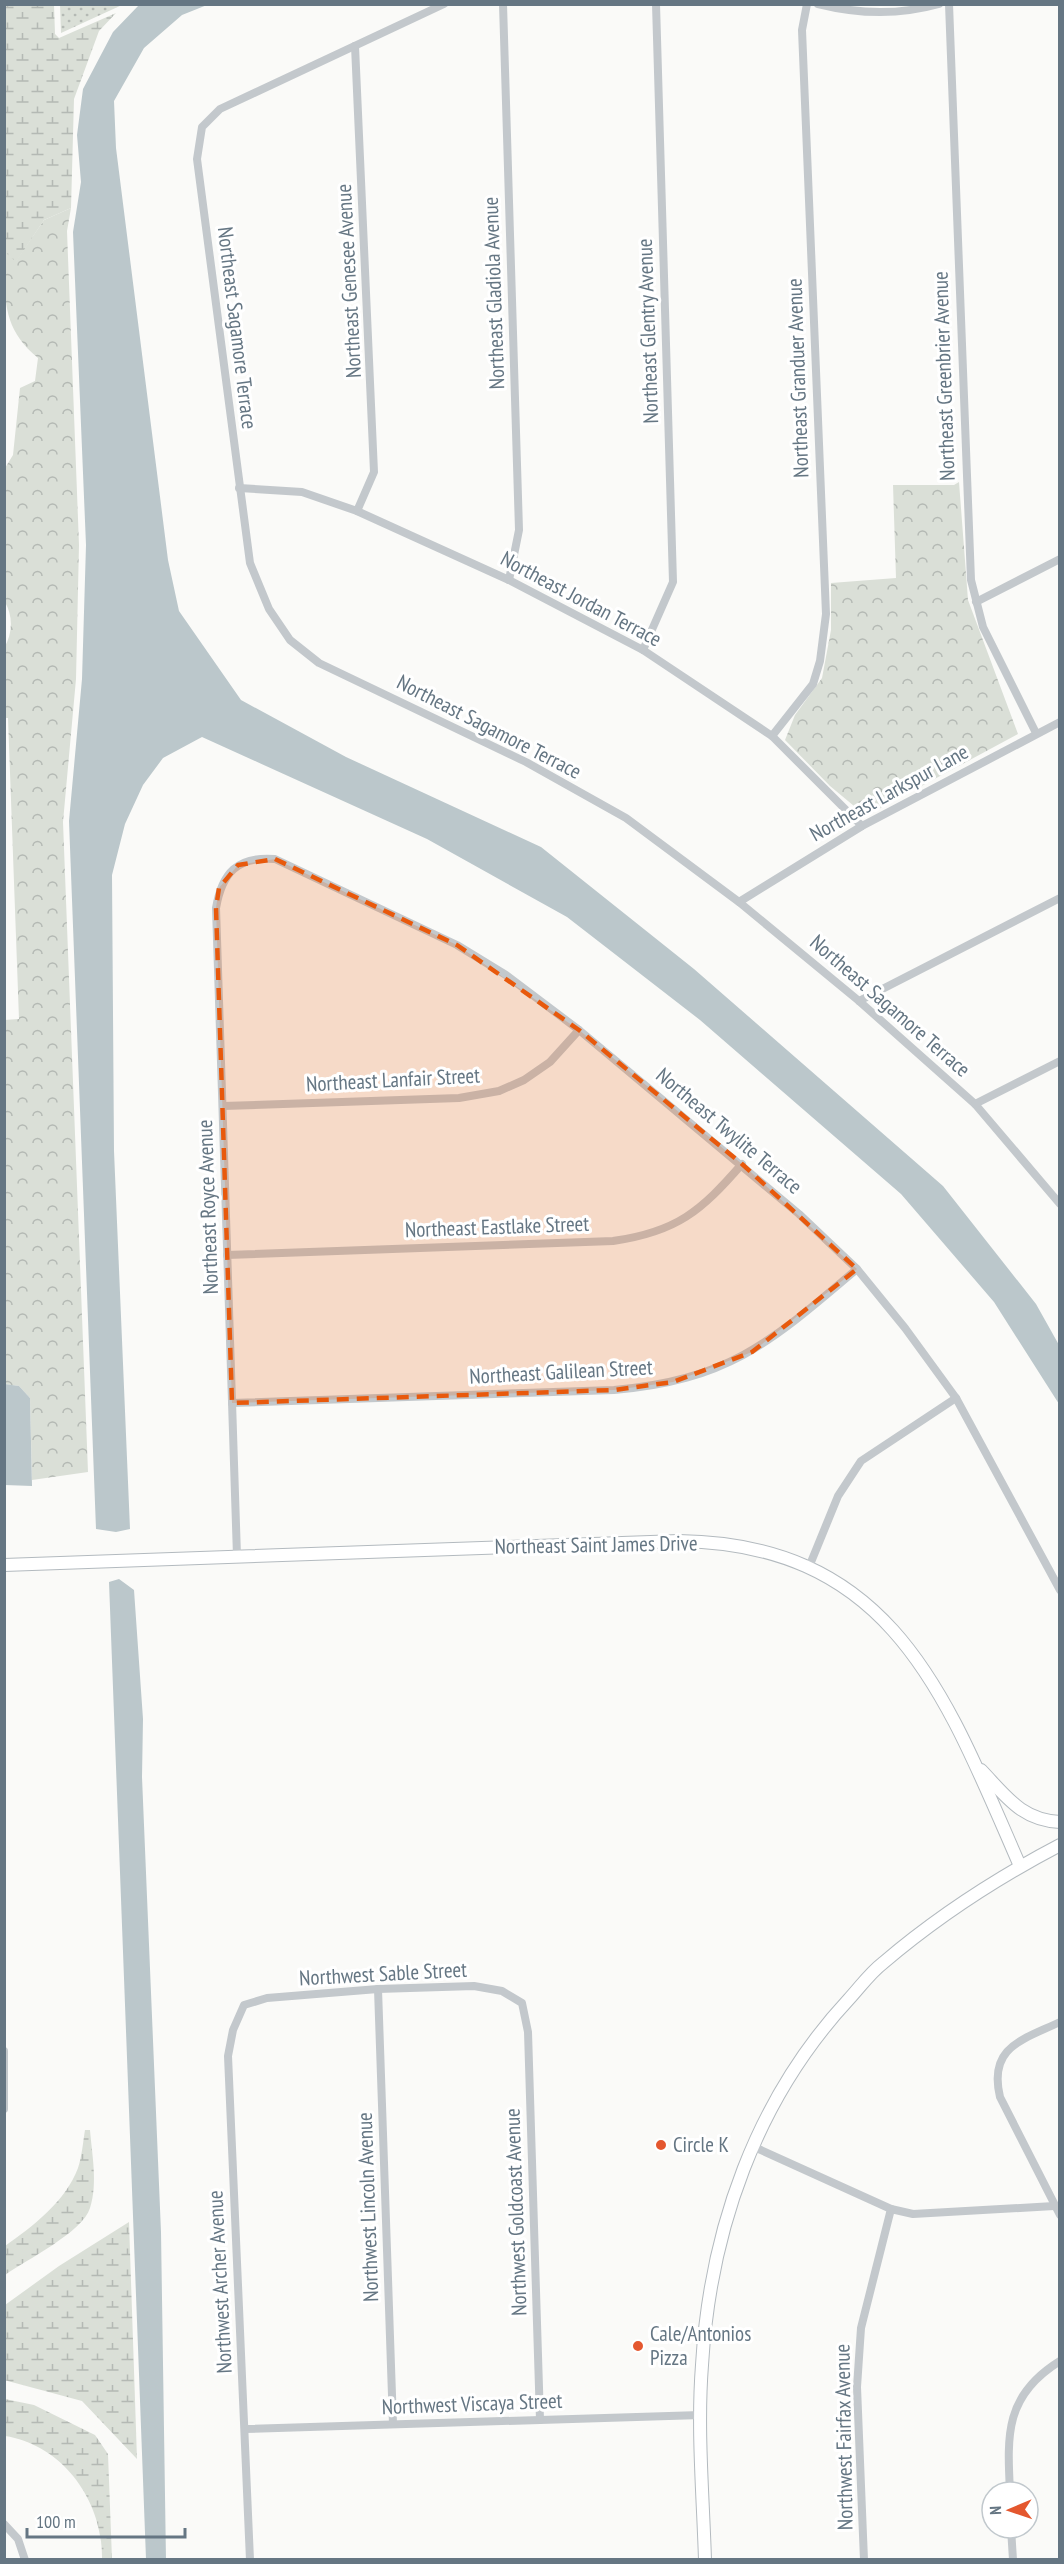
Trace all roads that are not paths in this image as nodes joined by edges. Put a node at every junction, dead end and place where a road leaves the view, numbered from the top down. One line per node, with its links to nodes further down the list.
1 (444, 4): 8 (street)
2 (503, 4): 12 (street, Northeast Gladiola Avenue)
3 (656, 4): 14 (street, Northeast Glentry Avenue)
4 (807, 4): 17 (street, Northeast Granduer Avenue)
5 (818, 4): 6 (street)
6 (939, 4)
7 (949, 4): 13 (street, Northeast Greenbrier Avenue)
8 (355, 46): 9 (street, Northeast Sagamore Terrace); 10 (street, Northeast Genesee Avenue)
9 (239, 488): 10 (street, Northeast Jordan Terrace); 21 (street, Northeast Sagamore Terrace)
10 (357, 511): 12 (street, Northeast Jordan Terrace)
11 (1059, 559): 13 (street)
12 (509, 580): 14 (street, Northeast Jordan Terrace)
13 (976, 602): 16 (street, Northeast Greenbrier Avenue)
14 (643, 650): 17 (street, Northeast Jordan Terrace)
15 (1059, 722): 16 (street, Northeast Larkspur Lane)
16 (1036, 733): 18 (street, Northeast Larkspur Lane)
17 (772, 735): 18 (street, Northeast Jordan Terrace)
18 (862, 826): 21 (street, Northeast Larkspur Lane)
19 (238, 865): 23 (street, Northeast Twylite Terrace); 26 (street, Northeast Royce Avenue)
20 (1059, 898): 22 (street)
21 (740, 902): 22 (street, Northeast Sagamore Terrace)
22 (859, 1001): 25 (street, Northeast Sagamore Terrace)
23 (579, 1030): 26 (street, Northeast Lanfair Street); 27 (street, Northeast Twylite Terrace)
24 (1059, 1061): 25 (street)
25 (975, 1104): 28 (street, Northeast Sagamore Terrace)
26 (223, 1106): 29 (street, Northeast Royce Avenue)
27 (742, 1164): 29 (street, Northeast Eastlake Street); 30 (street, Northeast Twylite Terrace)
28 (1059, 1203)
29 (227, 1255): 32 (street, Northeast Royce Avenue)
30 (857, 1269): 31 (street, Northeast Twylite Terrace); 32 (street, Northeast Galilean Street)
31 (956, 1398): 35 (street); 36 (street, Northeast Twylite Terrace)
32 (232, 1403): 33 (street, Northeast Royce Avenue)
33 (237, 1556): 34 (main road, Northeast Saint James Drive); 35 (main road, Northeast Saint James Drive)
34 (4, 1565)
35 (809, 1567): 37 (main road, Northeast Saint James Drive)
36 (1059, 1590)
37 (976, 1765): 38 (main road); 40 (main road, Northeast Saint James Drive)
38 (1059, 1821)
39 (1059, 1845): 40 (main road)
40 (1020, 1866): 47 (main road)
41 (378, 1989): 42 (street, Northwest Sable Street); 43 (street, Northwest Sable Street); 54 (street, Northwest Lincoln Avenue)
42 (522, 2003): 53 (street, Northwest Goldcoast Avenue)
43 (244, 2004): 55 (street, Northwest Archer Avenue)
44 (1059, 2022): 48 (street)
45 (4, 2050): 46 (street)
46 (4, 2109)
47 (752, 2146): 49 (street); 52 (main road)
48 (1054, 2206): 49 (street); 50 (street)
49 (891, 2209): 62 (street, Northwest Fairfax Avenue)
50 (1059, 2215)
51 (1059, 2361): 56 (street)
52 (701, 2415): 53 (street, Northwest Viscaya Street); 61 (main road)
53 (540, 2420): 54 (street, Northwest Viscaya Street)
54 (393, 2424): 55 (street, Northwest Viscaya Street)
55 (245, 2429): 60 (street, Northwest Archer Avenue)
56 (1010, 2480)
57 (4, 2524): 59 (street)
58 (1011, 2540): 63 (street)
59 (25, 2559)
60 (250, 2559)
61 (705, 2559)
62 (864, 2559)
63 (1012, 2559)

